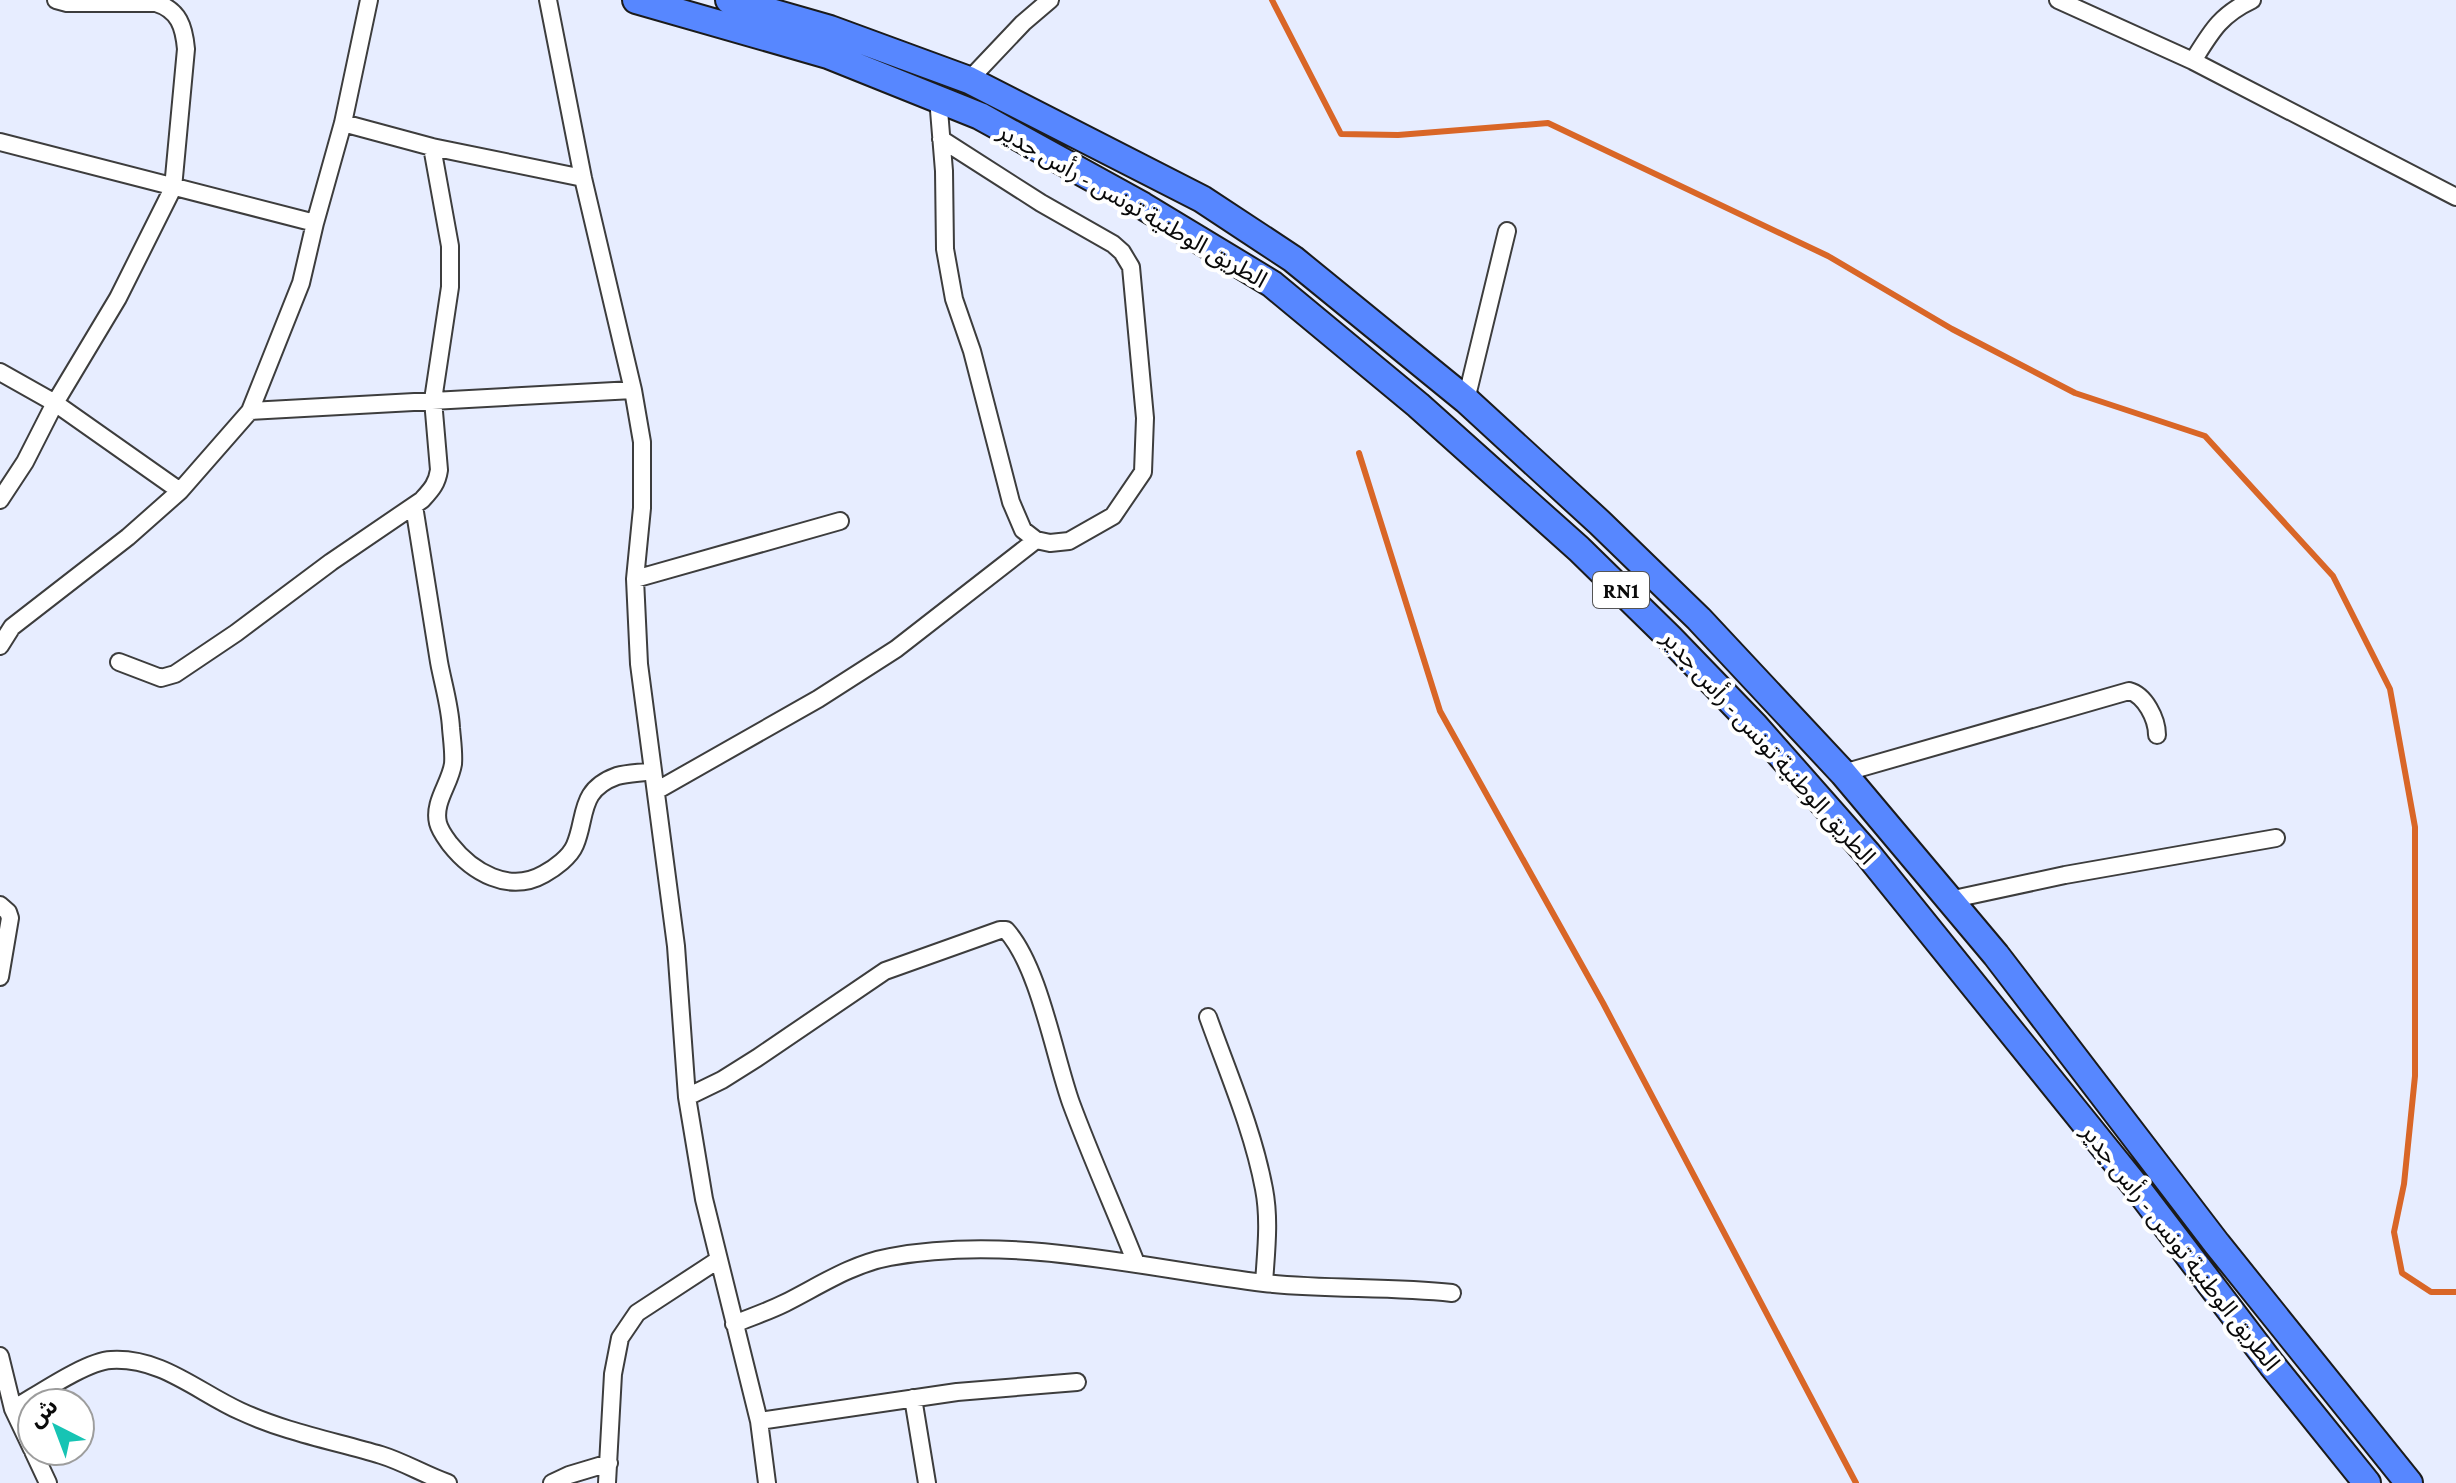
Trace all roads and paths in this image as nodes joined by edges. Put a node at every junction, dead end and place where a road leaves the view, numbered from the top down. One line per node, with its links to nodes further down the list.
1 (56, 0): 17 (street)
2 (369, 0): 12 (street)
3 (548, 0): 16 (street)
4 (636, 0): 11 (main road, الطريق الوطنية تونس - رأس جدير / RN1)
5 (729, 0): 10 (main road, الطريق الوطنية تونس - رأس جدير / RN1)
6 (1050, 0): 10 (street)
7 (2058, 0): 9 (street)
8 (2252, 0): 9 (street)
9 (2193, 61): 18 (street)
10 (969, 80): 24 (main road, الطريق الوطنية تونس - رأس جدير / RN1)
11 (938, 98): 13 (street); 44 (main road, الطريق الوطنية تونس - رأس جدير / RN1)
12 (343, 123): 15 (street); 19 (street)
13 (941, 139): 31 (street); 31 (street)
14 (0, 142): 17 (street)
15 (432, 147): 16 (street); 23 (street)
16 (583, 178): 22 (street)
17 (173, 188): 19 (street); 25 (street)
18 (2456, 197)
19 (315, 223): 26 (street)
20 (1507, 231): 24 (street)
21 (0, 372): 25 (street)
22 (633, 390): 23 (street); 32 (street)
23 (433, 400): 26 (street); 29 (street)
24 (1466, 400): 38 (main road, الطريق الوطنية تونس - رأس جدير / RN1)
25 (55, 403): 27 (street); 28 (street)
26 (250, 411): 27 (street)
27 (180, 491): 33 (street)
28 (0, 500)
29 (414, 506): 35 (street); 37 (street)
30 (840, 521): 32 (street)
31 (1036, 540): 39 (street)
32 (635, 579): 37 (street)
33 (6, 624): 34 (street)
34 (0, 646)
35 (119, 662)
36 (2157, 735): 38 (street)
37 (653, 771): 39 (street)
38 (1843, 773): 41 (main road, الطريق الوطنية تونس - رأس جدير / RN1)
39 (656, 791): 47 (street)
40 (2276, 838): 41 (street)
41 (1949, 900): 43 (main road, الطريق الوطنية تونس - رأس جدير / RN1)
42 (0, 905): 45 (street)
43 (1996, 955): 44 (main road); 66 (main road, الطريق الوطنية تونس - رأس جدير / RN1)
44 (1968, 975): 65 (main road, الطريق الوطنية تونس - رأس جدير / RN1)
45 (0, 977)
46 (1208, 1017): 50 (street)
47 (687, 1097): 48 (street); 49 (street)
48 (718, 1260): 52 (street); 59 (street)
49 (1136, 1263): 50 (street); 52 (street)
50 (1264, 1283): 51 (street)
51 (1452, 1293)
52 (734, 1324): 58 (street)
53 (0, 1356): 56 (street)
54 (1077, 1382): 55 (street)
55 (913, 1398): 58 (street); 64 (street)
56 (13, 1409): 57 (street); 60 (street)
57 (16, 1415)
58 (759, 1421): 63 (street)
59 (609, 1463): 61 (street); 62 (street)
60 (448, 1483)
61 (552, 1483)
62 (607, 1483)
63 (767, 1483)
64 (927, 1483)
65 (2367, 1483)
66 (2409, 1483)

